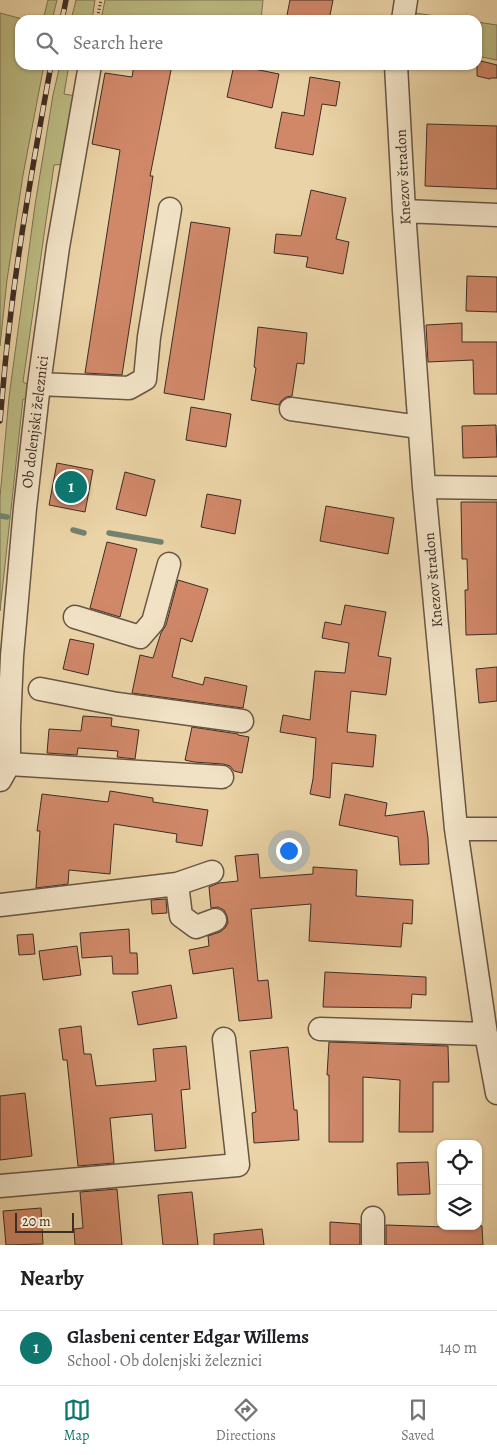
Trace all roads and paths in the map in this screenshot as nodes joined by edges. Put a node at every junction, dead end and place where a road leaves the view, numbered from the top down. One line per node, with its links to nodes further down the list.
1 (101, 0): 3 (path)
2 (406, 0): 4 (street)
3 (99, 15)
4 (404, 15)
5 (89, 70): 10 (street, Ob dolenjski železnici)
6 (396, 70): 8 (street, Knezov štradon)
7 (170, 209): 10 (street)
8 (404, 212): 9 (street); 12 (street, Knezov štradon)
9 (497, 215)
10 (39, 384): 19 (street, Ob dolenjski železnici)
11 (291, 409): 12 (street)
12 (419, 427): 13 (street, Knezov štradon)
13 (424, 487): 14 (street); 21 (street, Knezov štradon)
14 (497, 488)
15 (169, 564): 16 (street)
16 (74, 618)
17 (40, 689): 18 (street)
18 (242, 720)
19 (5, 772): 20 (street)
20 (222, 777)
21 (456, 829): 22 (street); 27 (street, Knezov štradon)
22 (497, 829)
23 (212, 872): 24 (street)
24 (177, 884): 25 (street); 26 (street)
25 (0, 904)
26 (216, 920)
27 (488, 989): 29 (street, Knezov štradon)
28 (320, 1029): 29 (street)
29 (486, 1034): 31 (street, Knezov štradon)
30 (224, 1039): 32 (street)
31 (497, 1093)
32 (0, 1186)
33 (373, 1218): 34 (street)
34 (373, 1245)

